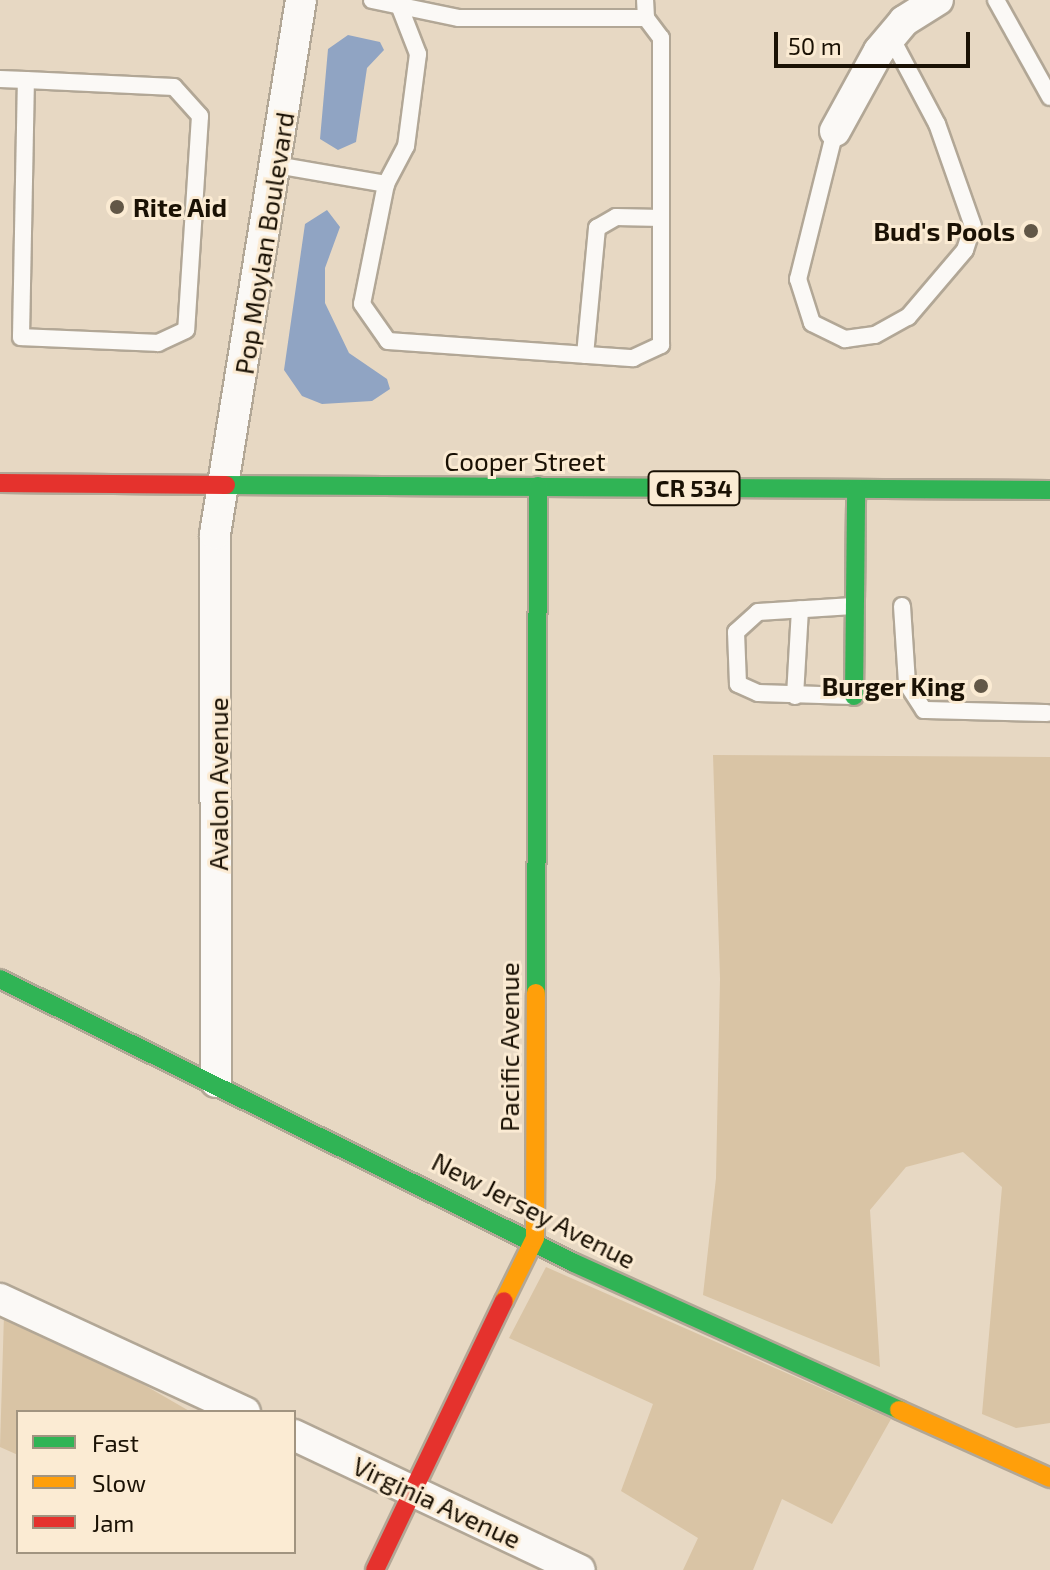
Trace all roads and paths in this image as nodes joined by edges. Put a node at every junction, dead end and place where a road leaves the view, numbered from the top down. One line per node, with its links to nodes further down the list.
1 (301, 0): 13 (street, Pop Moylan Boulevard)
2 (372, 0): 6 (lane)
3 (645, 0): 7 (lane)
4 (938, 0): 8 (street)
5 (996, 0): 11 (lane)
6 (397, 3): 7 (lane); 14 (lane)
7 (646, 18): 15 (lane)
8 (891, 37): 12 (street); 12 (lane)
9 (0, 79): 10 (lane)
10 (26, 80): 10 (lane)
11 (1050, 97)
12 (835, 131)
13 (276, 165): 14 (lane); 18 (street, Pop Moylan Boulevard)
14 (386, 184): 16 (lane)
15 (661, 218): 16 (lane); 16 (lane)
16 (585, 355)
17 (0, 483): 18 (street, Cooper Street / CR 534)
18 (223, 486): 19 (street, Cooper Street / CR 534); 29 (street, Avalon Avenue)
19 (538, 486): 20 (street, Cooper Street / CR 534); 30 (street, Pacific Avenue)
20 (856, 489): 21 (street, Cooper Street / CR 534); 22 (street)
21 (1050, 490)
22 (854, 606): 24 (lane); 26 (street)
23 (902, 606): 27 (lane)
24 (800, 609): 25 (lane); 25 (lane)
25 (795, 696): 26 (lane)
26 (854, 696)
27 (1047, 713)
28 (0, 979): 29 (street, New Jersey Avenue)
29 (216, 1082): 30 (street, New Jersey Avenue)
30 (535, 1238): 34 (street, New Jersey Avenue); 35 (street, Pacific Avenue)
31 (0, 1299): 32 (street)
32 (241, 1410)
33 (296, 1436): 35 (street, Virginia Avenue)
34 (1050, 1478)
35 (412, 1490): 36 (street, Pacific Avenue); 37 (street, Virginia Avenue)
36 (375, 1570)
37 (580, 1570)

